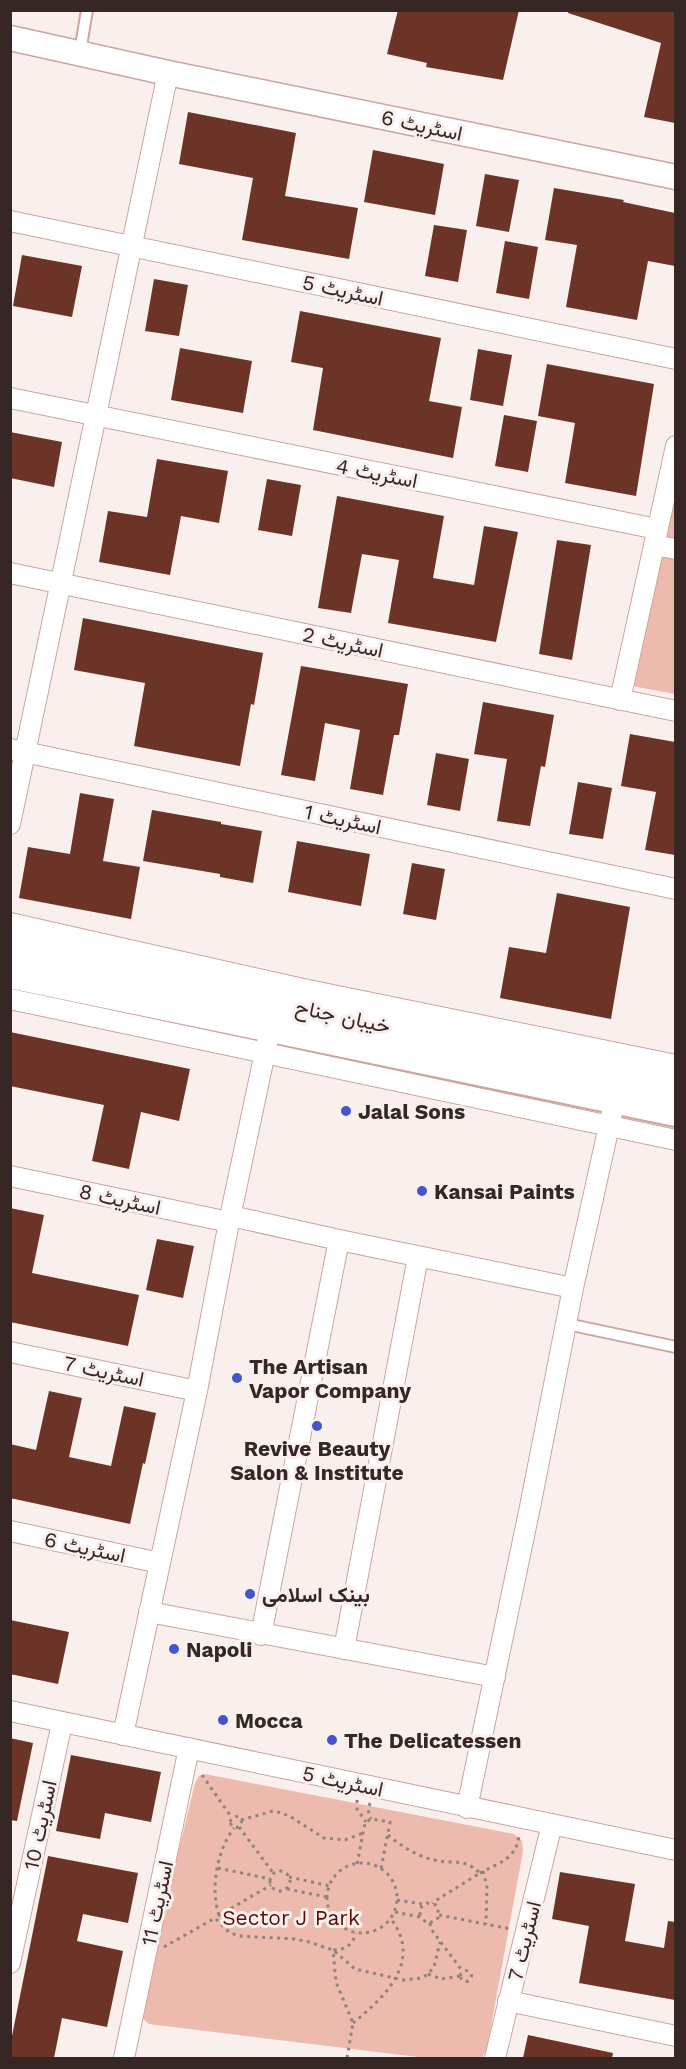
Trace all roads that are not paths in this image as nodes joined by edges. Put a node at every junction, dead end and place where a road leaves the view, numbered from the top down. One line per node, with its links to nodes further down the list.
1 (87, 10): 3 (lane)
2 (10, 38): 3 (street, اسٹریٹ 6)
3 (80, 52): 4 (street, اسٹریٹ 6)
4 (168, 73): 5 (street, اسٹریٹ 6); 7 (street)
5 (675, 177)
6 (10, 221): 7 (street, اسٹریٹ 5)
7 (132, 246): 8 (street, اسٹریٹ 5); 10 (street)
8 (675, 359)
9 (10, 398): 10 (street, اسٹریٹ 4)
10 (96, 417): 12 (street, اسٹریٹ 4); 15 (street)
11 (675, 446): 12 (street)
12 (656, 537): 13 (street, اسٹریٹ 4); 16 (street)
13 (675, 549)
14 (10, 573): 15 (street, اسٹریٹ 2)
15 (62, 584): 16 (street, اسٹریٹ 2); 18 (street)
16 (620, 700): 17 (street, اسٹریٹ 2)
17 (675, 711)
18 (19, 750): 19 (street); 20 (street, اسٹریٹ 1)
19 (10, 824)
20 (675, 889)
21 (10, 922): 26 (street)
22 (10, 947): 27 (main road, خیبان جناح)
23 (10, 974): 25 (main road, خیبان جناح)
24 (10, 999): 25 (street)
25 (267, 1041): 29 (main road, خیبان جناح); 32 (street)
26 (675, 1065)
27 (675, 1086)
28 (675, 1112): 29 (main road, خیبان جناح)
29 (612, 1113): 30 (street); 35 (street)
30 (675, 1140)
31 (10, 1176): 32 (street, اسٹریٹ 8)
32 (230, 1219): 33 (street, اسٹریٹ 8); 39 (street)
33 (339, 1240): 34 (street, اسٹریٹ 8); 43 (street)
34 (418, 1257): 35 (street, اسٹریٹ 8); 44 (street)
35 (573, 1288): 36 (street)
36 (567, 1324): 37 (lane); 45 (street)
37 (675, 1343)
38 (10, 1352): 39 (street, اسٹریٹ 7)
39 (197, 1391): 41 (street)
40 (10, 1531): 41 (street, اسٹریٹ 6)
41 (160, 1563): 42 (street)
42 (149, 1612): 43 (street); 48 (street)
43 (261, 1635): 44 (street)
44 (344, 1649): 45 (street)
45 (495, 1677): 50 (street)
46 (10, 1712): 47 (street, اسٹریٹ 5)
47 (62, 1723): 48 (street, اسٹریٹ 5); 53 (street, اسٹریٹ 10)
48 (123, 1735): 49 (street, اسٹریٹ 5)
49 (198, 1750): 50 (street, اسٹریٹ 5); 56 (street, اسٹریٹ 11)
50 (467, 1808): 51 (street, اسٹریٹ 5)
51 (552, 1824): 52 (street, اسٹریٹ 5); 54 (street, اسٹریٹ 7)
52 (675, 1850)
53 (10, 1963)
54 (508, 2001): 55 (street); 57 (street, اسٹریٹ 7)
55 (675, 2036)
56 (124, 2058)
57 (495, 2058)

